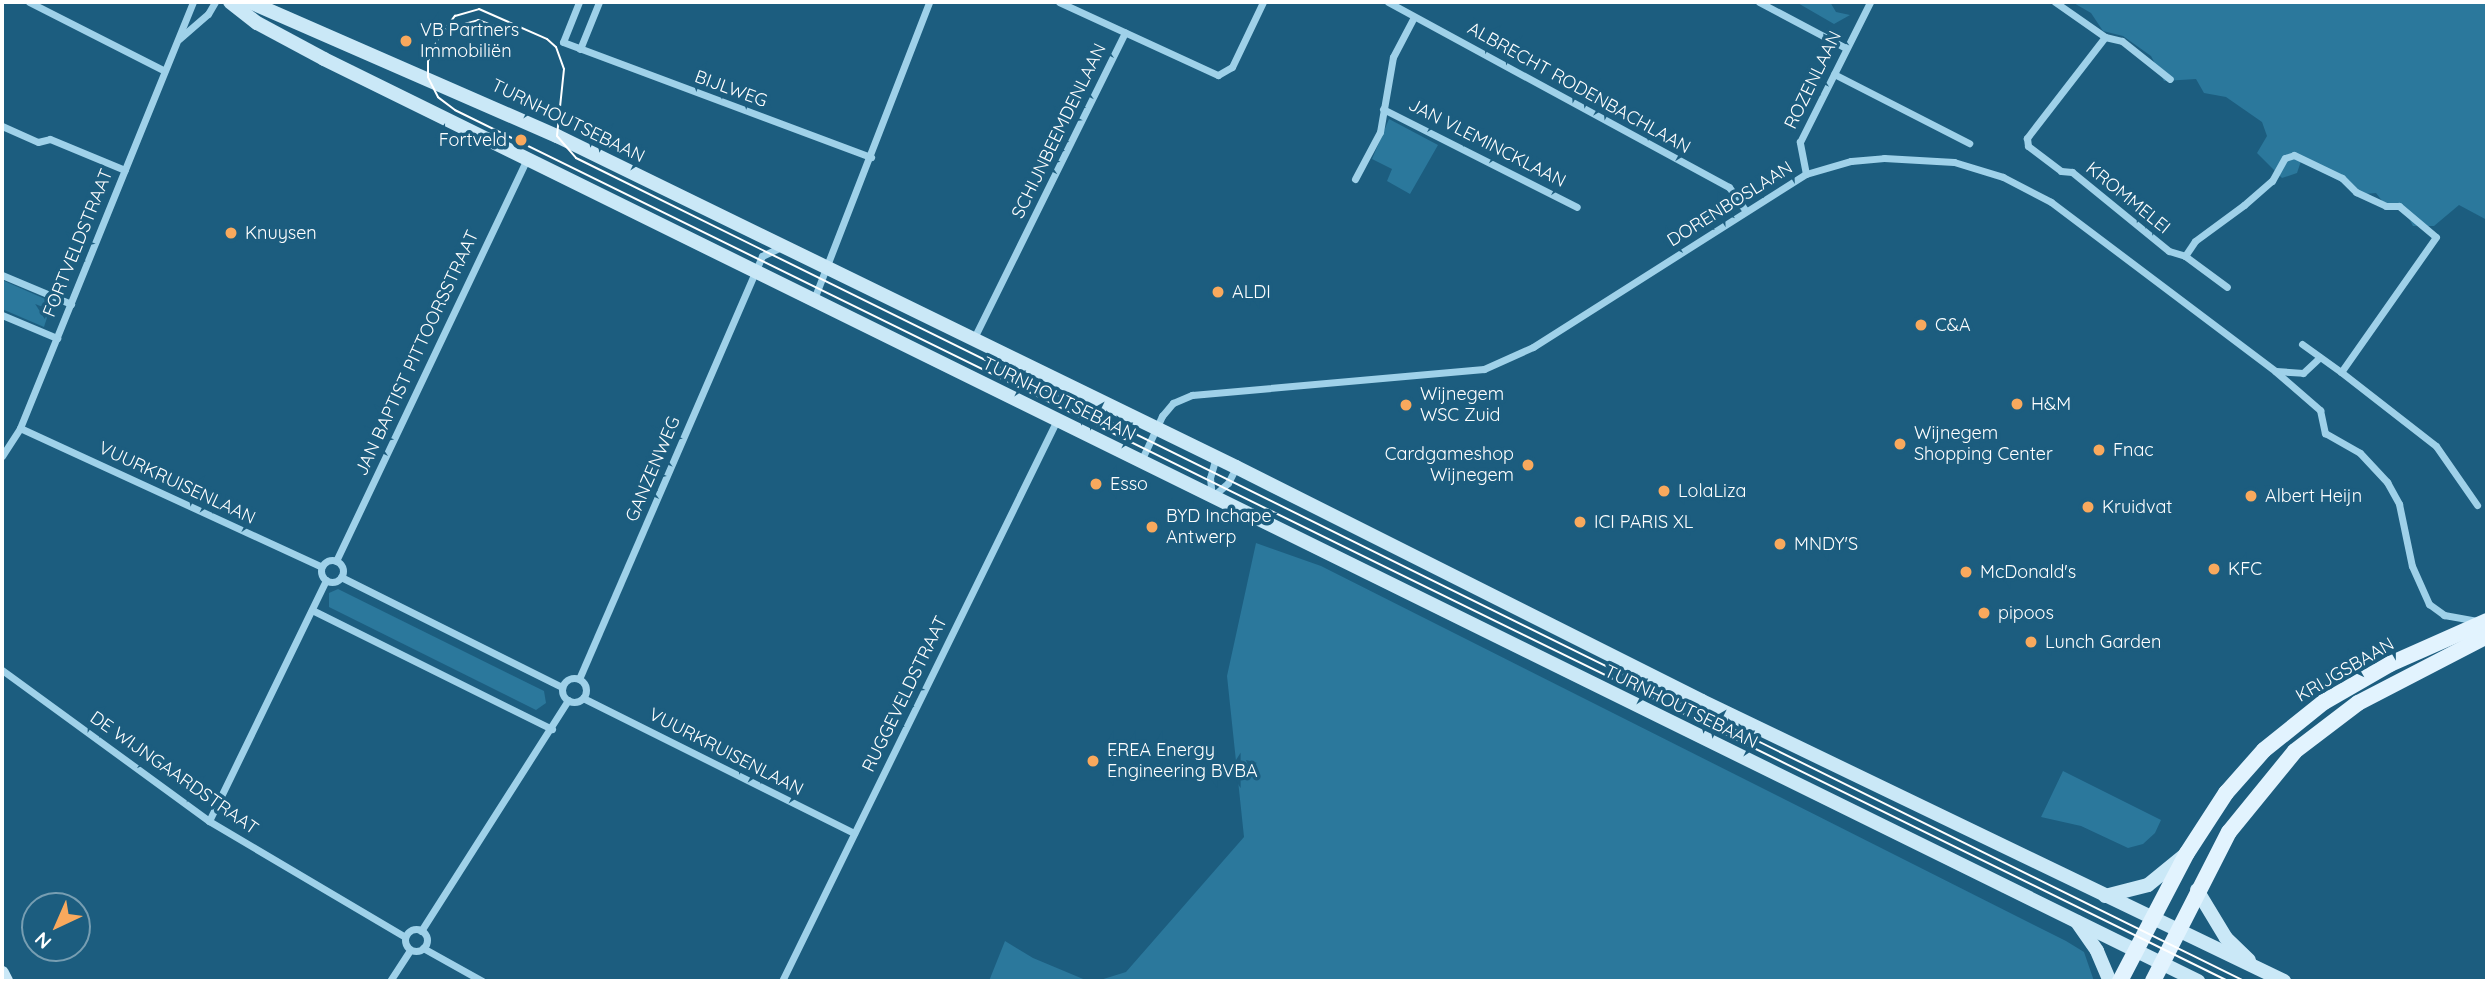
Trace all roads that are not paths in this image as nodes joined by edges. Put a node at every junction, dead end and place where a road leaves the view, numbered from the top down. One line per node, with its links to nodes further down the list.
1 (29, 2): 23 (street)
2 (193, 2): 19 (street, FORTVELDSTRAAT)
3 (215, 2): 19 (street, FORTVELDSTRAAT)
4 (230, 2): 22 (main road, TURNHOUTSEBAAN)
5 (250, 2): 18 (main road, TURNHOUTSEBAAN)
6 (579, 2): 21 (street)
7 (599, 2): 21 (street)
8 (929, 2): 29 (street)
9 (1059, 2): 16 (street)
10 (1263, 2): 16 (street, SCHIJNBEEMDENLAAN)
11 (1388, 2): 15 (street, ALBRECHT RODENBACHLAAN)
12 (1759, 2): 20 (street)
13 (1870, 2): 20 (street, ROZENLAAN)
14 (2054, 2): 17 (street)
15 (1414, 16): 26 (street, JAN VLEMINCKLAAN); 35 (street, ALBRECHT RODENBACHLAAN)
16 (1125, 32): 46 (street, SCHIJNBEEMDENLAAN)
17 (2105, 37): 25 (street); 37 (street, KROMMELEI)
18 (333, 38): 22 (main road); 36 (main road, TURNHOUTSEBAAN)
19 (178, 40): 23 (street, FORTVELDSTRAAT)
20 (1846, 48): 24 (street, ROZENLAAN)
21 (580, 49): 29 (street, BIJLWEG)
22 (324, 59): 30 (main road, TURNHOUTSEBAAN)
23 (163, 69): 31 (street, FORTVELDSTRAAT)
24 (1834, 74): 28 (street); 32 (street, ROZENLAAN)
25 (2170, 79)
26 (1383, 108): 33 (street, JAN VLEMINCKLAAN); 34 (street, JAN VLEMINCKLAAN)
27 (2, 126): 31 (street)
28 (1969, 143)
29 (871, 157): 38 (street)
30 (527, 159): 39 (main road, TURNHOUTSEBAAN); 60 (street, JAN BAPTIST PITTOORSSTRAAT)
31 (125, 170): 43 (street, FORTVELDSTRAAT)
32 (1806, 174): 35 (street, DORENBOSLAAN); 49 (street, DORENBOSLAAN)
33 (1355, 178)
34 (1577, 207)
35 (1746, 211): 53 (street, DORENBOSLAAN)
36 (783, 246): 38 (main road, TURNHOUTSEBAAN); 39 (street)
37 (2185, 256): 41 (street, KROMMELEI); 50 (street)
38 (829, 269): 42 (street); 46 (main road, TURNHOUTSEBAAN)
39 (755, 271): 42 (main road, TURNHOUTSEBAAN); 68 (street, GANZENWEG)
40 (2, 275): 43 (street)
41 (2227, 287)
42 (814, 299): 51 (main road, TURNHOUTSEBAAN)
43 (71, 304): 45 (street, FORTVELDSTRAAT)
44 (2, 315): 45 (street)
45 (57, 338): 52 (street, FORTVELDSTRAAT)
46 (973, 341): 53 (main road, TURNHOUTSEBAAN)
47 (2302, 344): 48 (street)
48 (2320, 357): 49 (street); 50 (street)
49 (2275, 371): 65 (street, DORENBOSLAAN)
50 (2341, 372): 59 (street)
51 (1057, 420): 56 (main road, TURNHOUTSEBAAN); 74 (street, RUGGEVELDSTRAAT)
52 (20, 428): 54 (street, FORTVELDSTRAAT); 61 (street, VUURKRUISENLAAN)
53 (1156, 429): 55 (main road, TURNHOUTSEBAAN); 56 (street, DORENBOSLAAN)
54 (2, 456)
55 (1216, 457): 57 (main road, TURNHOUTSEBAAN); 58 (street)
56 (1141, 461): 58 (main road, TURNHOUTSEBAAN)
57 (1236, 467): 58 (street); 77 (main road, TURNHOUTSEBAAN)
58 (1212, 497): 79 (main road, TURNHOUTSEBAAN)
59 (2477, 505)
60 (336, 561): 61 (street); 62 (street)
61 (322, 567): 63 (street)
62 (341, 577): 63 (street); 69 (street)
63 (326, 580): 64 (street)
64 (312, 610): 72 (street); 73 (street)
65 (2487, 626): 66 (main road, KRIJGSBAAN)
66 (2437, 651): 75 (main road, KRIJGSBAAN); 76 (main road, KRIJGSBAAN)
67 (2, 670): 73 (street, DE WIJNGAARDSTRAAT)
68 (579, 679): 69 (street); 70 (street)
69 (562, 687): 71 (street)
70 (583, 698): 71 (street); 74 (street, VUURKRUISENLAAN)
71 (568, 700): 72 (street)
72 (552, 729): 80 (street)
73 (209, 821): 82 (street, DE WIJNGAARDSTRAAT)
74 (855, 833): 92 (street, RUGGEVELDSTRAAT)
75 (2187, 853): 77 (main road); 78 (main road, KRIJGSBAAN)
76 (2197, 890): 81 (main road, KRIJGSBAAN); 88 (main road)
77 (2105, 896): 78 (main road, TURNHOUTSEBAAN)
78 (2150, 919): 81 (main road, TURNHOUTSEBAAN); 85 (main road, KRIJGSBAAN)
79 (2076, 921): 85 (main road, TURNHOUTSEBAAN); 93 (main road)
80 (421, 931): 82 (street); 83 (street)
81 (2177, 932): 86 (main road, KRIJGSBAAN); 88 (main road, TURNHOUTSEBAAN)
82 (405, 937): 84 (street)
83 (424, 948): 84 (street); 91 (street)
84 (410, 950): 90 (street)
85 (2134, 950): 86 (main road, TURNHOUTSEBAAN); 94 (main road, KRIJGSBAAN)
86 (2162, 964): 95 (main road, KRIJGSBAAN); 96 (main road, TURNHOUTSEBAAN)
87 (2, 973): 89 (main road)
88 (2267, 973): 97 (main road, TURNHOUTSEBAAN)
89 (6, 981)
90 (390, 981)
91 (482, 981)
92 (782, 981)
93 (2110, 981)
94 (2120, 981)
95 (2153, 981)
96 (2197, 981)
97 (2284, 981)

